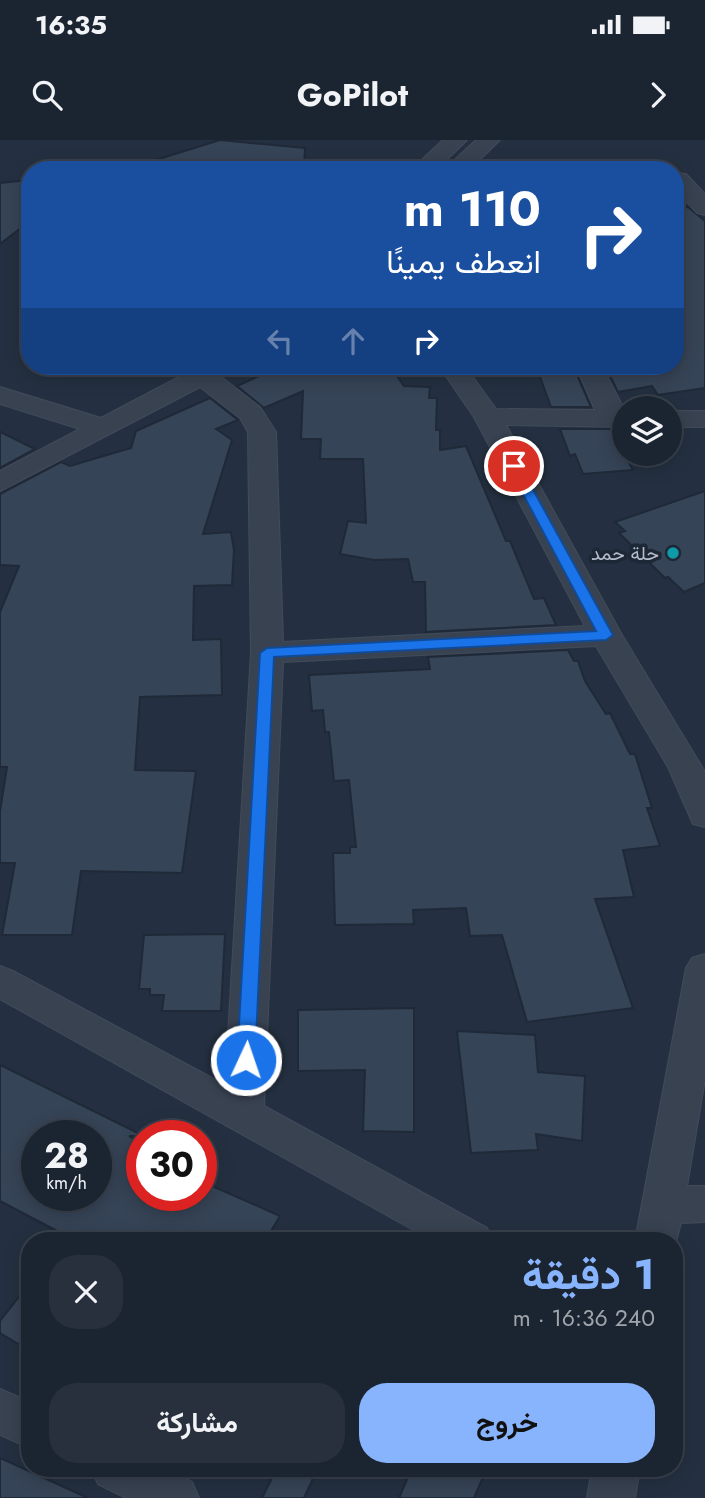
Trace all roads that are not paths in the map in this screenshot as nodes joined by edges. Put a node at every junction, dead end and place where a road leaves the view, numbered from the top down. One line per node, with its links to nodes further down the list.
1 (456, 140): 3 (street)
2 (489, 140): 4 (street)
3 (432, 161)
4 (465, 161)
5 (705, 174): 6 (street)
6 (684, 178)
7 (684, 185): 8 (street)
8 (703, 203)
9 (201, 375): 19 (street)
10 (215, 375): 22 (street)
11 (458, 375): 15 (street)
12 (594, 375): 14 (street)
13 (0, 395): 19 (street)
14 (612, 408)
15 (488, 417): 16 (street); 21 (street)
16 (612, 419)
17 (682, 419): 18 (street)
18 (705, 419)
19 (102, 427): 20 (street)
20 (0, 482)
21 (606, 635): 22 (street); 23 (street)
22 (267, 653): 27 (street)
23 (695, 766): 24 (street)
24 (705, 815)
25 (705, 968): 29 (street)
26 (0, 981): 27 (street)
27 (243, 1115): 30 (street)
28 (705, 1204): 29 (street)
29 (660, 1223)
30 (456, 1232)
31 (0, 1411): 32 (street)
32 (21, 1422)
33 (133, 1477): 35 (street)
34 (614, 1477): 36 (street)
35 (175, 1498)
36 (611, 1498)

